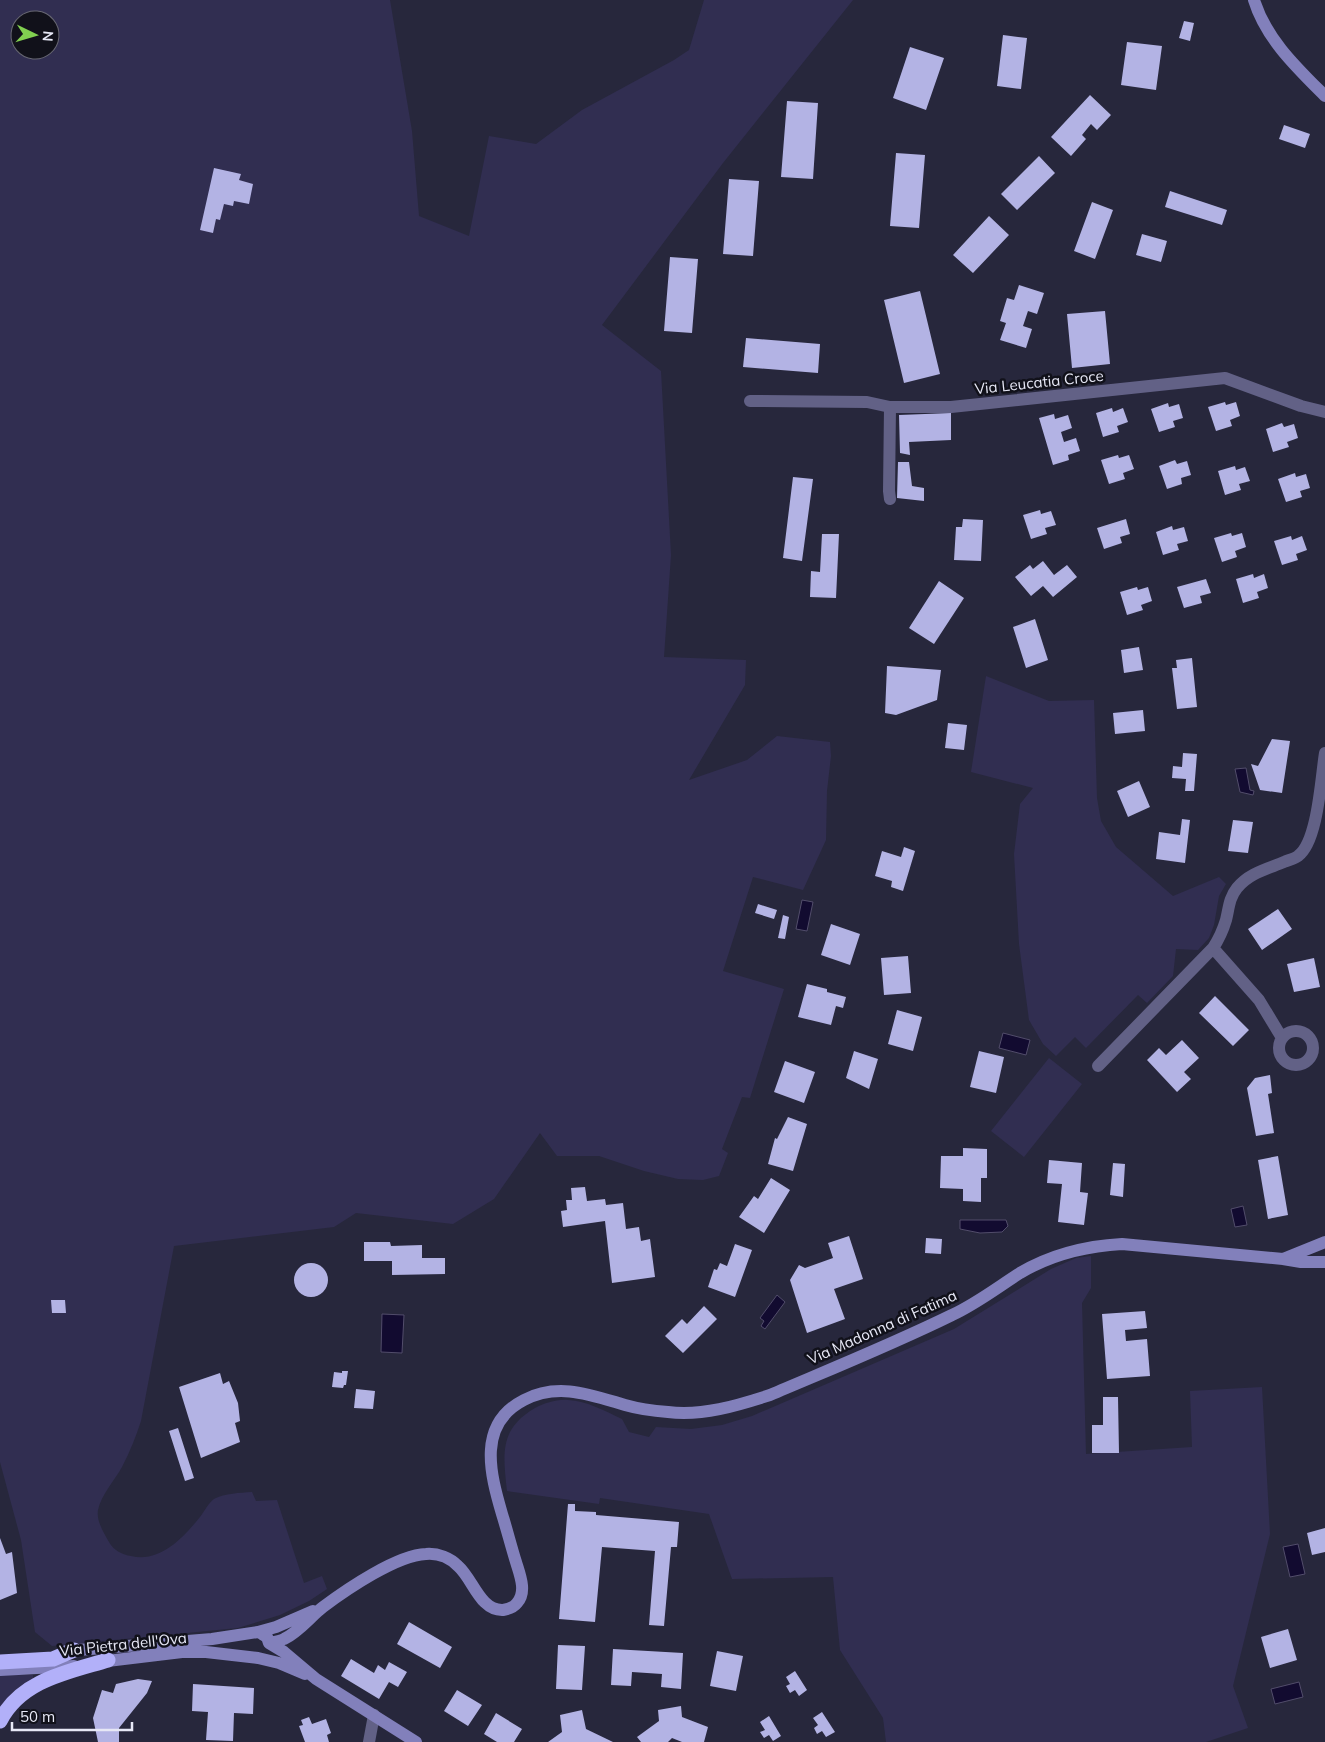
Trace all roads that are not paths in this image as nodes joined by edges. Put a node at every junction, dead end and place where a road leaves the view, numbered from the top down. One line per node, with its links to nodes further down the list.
1 (1254, 0): 2 (main road)
2 (1325, 96)
3 (750, 401): 4 (street, Via Leucatia Croce)
4 (890, 407): 5 (street, Via Leucatia Croce); 6 (street)
5 (1325, 412)
6 (890, 499)
7 (1325, 753): 8 (street)
8 (1323, 768): 9 (street)
9 (1213, 948): 10 (street); 11 (street)
10 (1282, 1038)
11 (1098, 1066)
12 (1325, 1242): 13 (main road)
13 (1283, 1259): 14 (main road, Via Madonna di Fatima); 15 (main road, Via Madonna di Fatima)
14 (1325, 1262)
15 (323, 1607): 16 (main road, Via Pietra dell'Ova); 17 (main road)
16 (253, 1633): 17 (main road); 18 (main road, Via Pietra dell'Ova); 20 (main road)
17 (270, 1643): 20 (main road); 24 (main road)
18 (74, 1650): 19 (main road, Via Pietra dell'Ova); 22 (highway)
19 (0, 1655)
20 (254, 1657): 21 (main road, Via Pietra dell'Ova); 24 (main road, Via Pietra dell'Ova)
21 (108, 1660): 23 (main road, Via Pietra dell'Ova); 26 (highway)
22 (0, 1662)
23 (0, 1670)
24 (316, 1679): 25 (main road)
25 (374, 1715): 27 (street); 28 (main road)
26 (0, 1721)
27 (370, 1742)
28 (416, 1742)

